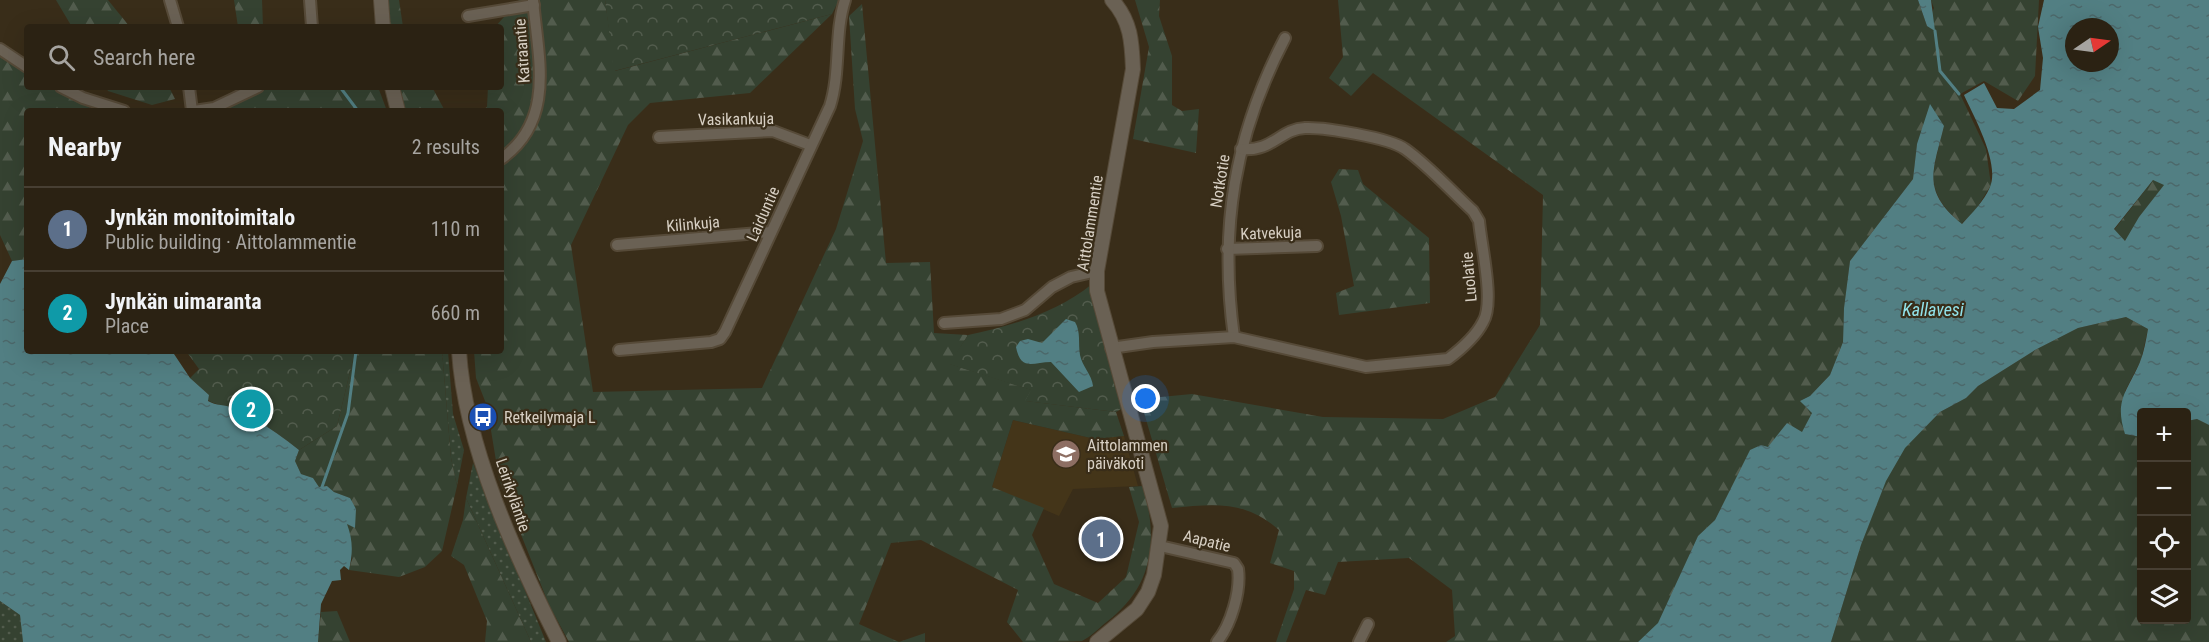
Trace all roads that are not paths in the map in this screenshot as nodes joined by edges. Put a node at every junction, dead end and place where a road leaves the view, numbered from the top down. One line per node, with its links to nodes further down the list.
1 (170, 0): 8 (street)
2 (310, 0): 9 (street)
3 (381, 0): 10 (street)
4 (845, 0): 23 (street, Laiduntie)
5 (1112, 0): 30 (street, Aittolammentie)
6 (534, 2): 7 (street); 25 (street, Katraantie)
7 (468, 16)
8 (177, 24)
9 (312, 24)
10 (383, 24)
11 (1285, 39): 24 (street, Notkotie)
12 (0, 50): 13 (street)
13 (24, 65)
14 (67, 90): 18 (street)
15 (190, 90): 19 (street)
16 (252, 90): 20 (street)
17 (393, 90): 21 (street)
18 (115, 108)
19 (192, 108)
20 (214, 108)
21 (397, 108)
22 (659, 136): 23 (street, Vasikankuja)
23 (810, 145): 26 (street, Laiduntie)
24 (1241, 149): 29 (street, Notkotie); 32 (street, Luolatie)
25 (504, 156)
26 (771, 232): 27 (street, Kilinkuja); 34 (street, Laiduntie)
27 (616, 245)
28 (1317, 246): 29 (street, Katvekuja)
29 (1227, 249): 32 (street, Notkotie)
30 (1097, 271): 31 (street); 33 (street, Aittolammentie)
31 (944, 323)
32 (1234, 337): 33 (street, Luolatie)
33 (1111, 348): 36 (street, Aittolammentie)
34 (619, 350)
35 (459, 354): 38 (street, Leirikyläntie)
36 (1160, 546): 39 (street, Aittolammentie); 40 (street, Aapatie)
37 (1368, 624): 41 (street)
38 (559, 642)
39 (1097, 642)
40 (1217, 642)
41 (1359, 642)

